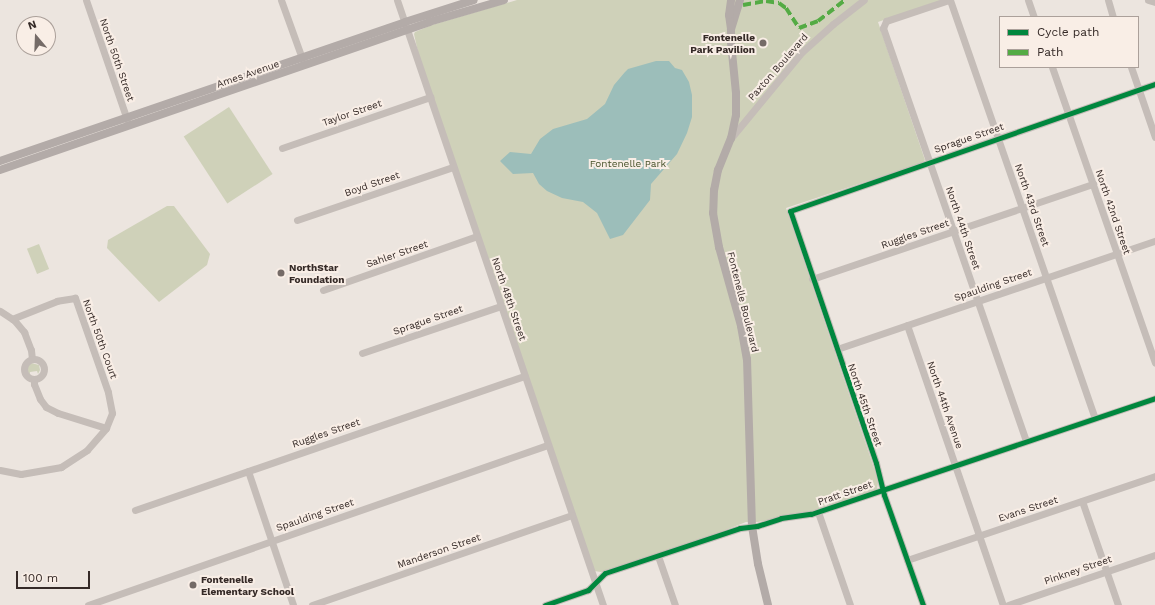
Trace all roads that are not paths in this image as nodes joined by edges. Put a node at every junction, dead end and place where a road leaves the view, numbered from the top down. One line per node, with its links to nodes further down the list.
1 (86, 0): 27 (street, North 50th Street)
2 (281, 0): 18 (street)
3 (397, 0): 16 (street, North 48th Street)
4 (474, 0): 16 (main road, Ames Avenue)
5 (504, 0): 16 (main road, Ames Avenue)
6 (731, 0): 17 (main road, Fontenelle Boulevard)
7 (740, 0): 17 (main road, Fontenelle Boulevard)
8 (864, 0): 26 (street, Paxton Boulevard)
9 (950, 0): 30 (street, North 43rd Street); 33 (street, North 44th Street)
10 (1028, 0): 14 (street)
11 (1108, 0): 15 (street)
12 (1148, 0): 13 (street)
13 (1155, 2)
14 (1034, 16)
15 (1114, 16)
16 (406, 25): 18 (main road, Ames Avenue); 23 (street, North 48th Street)
17 (731, 30): 25 (main road, Fontenelle Boulevard)
18 (303, 61): 27 (main road, Ames Avenue)
19 (1052, 68): 24 (street, North 42nd Street)
20 (1131, 68): 22 (street)
21 (1155, 84): 22 (street, Sprague Street)
22 (1138, 90): 24 (street, Sprague Street); 28 (street)
23 (430, 97): 31 (street, Taylor Street); 34 (street, North 48th Street)
24 (1068, 114): 30 (street, Sprague Street); 36 (street, North 42nd Street)
25 (736, 115): 26 (street); 29 (main road, Fontenelle Boulevard)
26 (748, 118): 29 (street, Paxton Boulevard)
27 (128, 122): 32 (main road, Ames Avenue); 35 (main road, Ames Avenue)
28 (1155, 137)
29 (731, 138): 72 (main road, Fontenelle Boulevard)
30 (998, 138): 33 (street, Sprague Street); 37 (street, North 43rd Street)
31 (282, 148)
32 (0, 161)
33 (929, 162): 38 (street, Sprague Street); 40 (street, North 44th Street)
34 (453, 167): 39 (street, Boyd Street); 41 (street, North 48th Street)
35 (0, 170)
36 (1093, 184): 37 (street, Ruggles Street); 43 (street, North 42nd Street)
37 (1022, 208): 40 (street, Ruggles Street); 44 (street, North 43rd Street)
38 (790, 211): 45 (street, North 45th Street)
39 (298, 220)
40 (954, 231): 45 (street, Ruggles Street); 47 (street, North 44th Street)
41 (477, 236): 46 (street, Sahler Street); 48 (street, North 48th Street)
42 (1155, 241): 43 (street, Spaulding Street)
43 (1117, 254): 44 (street, Spaulding Street); 55 (street, North 42nd Street)
44 (1047, 278): 47 (street, Spaulding Street); 59 (street, North 43rd Street)
45 (812, 279): 52 (street, North 45th Street)
46 (323, 290)
47 (978, 301): 51 (street, Spaulding Street); 61 (street, North 44th Street)
48 (501, 306): 53 (street, Sprague Street); 56 (street, North 48th Street)
49 (0, 311): 50 (street)
50 (12, 319): 54 (street); 60 (street, North 50th Court)
51 (907, 325): 52 (street, Spaulding Street); 63 (street, North 44th Avenue)
52 (837, 349): 67 (street, North 45th Street)
53 (362, 353)
54 (32, 359): 57 (street); 57 (street)
55 (1155, 363)
56 (524, 376): 62 (street, North 48th Street); 65 (street, Ruggles Street)
57 (34, 379): 60 (street)
58 (1155, 398): 59 (street, Pratt Street)
59 (1095, 418): 61 (street, Pratt Street)
60 (106, 428): 64 (street)
61 (1026, 441): 63 (street, Pratt Street)
62 (548, 445): 71 (street, North 48th Street); 74 (street, Spaulding Street)
63 (956, 465): 67 (street, Pratt Street); 73 (street, North 44th Avenue)
64 (0, 470)
65 (248, 471): 69 (street, Ruggles Street); 74 (street)
66 (1155, 476): 68 (street, Evans Street)
67 (883, 490): 70 (street, Pratt Street); 77 (street, North 45th Street)
68 (1082, 501): 73 (street, Evans Street); 78 (street)
69 (135, 510)
70 (818, 512): 72 (street, Pratt Street); 87 (street)
71 (572, 515): 79 (street, North 48th Street); 82 (street, Manderson Street)
72 (752, 526): 76 (street, Pratt Street); 86 (main road, Fontenelle Boulevard)
73 (980, 535): 77 (street, Evans Street); 89 (street, North 44th Avenue)
74 (271, 541): 80 (street, Spaulding Street); 81 (street)
75 (1155, 555): 78 (street, Pinkney Street)
76 (658, 556): 79 (street, Pratt Street); 85 (street)
77 (907, 560): 88 (street, North 45th Street)
78 (1106, 571): 90 (street, Pinkney Street); 91 (street)
79 (596, 584): 83 (street, Pratt Street); 84 (street, North 48th Street)
80 (88, 605)
81 (293, 605)
82 (312, 605)
83 (545, 605)
84 (603, 605)
85 (675, 605)
86 (768, 605)
87 (850, 605)
88 (923, 605)
89 (1003, 605)
90 (1008, 605)
91 (1118, 605)

